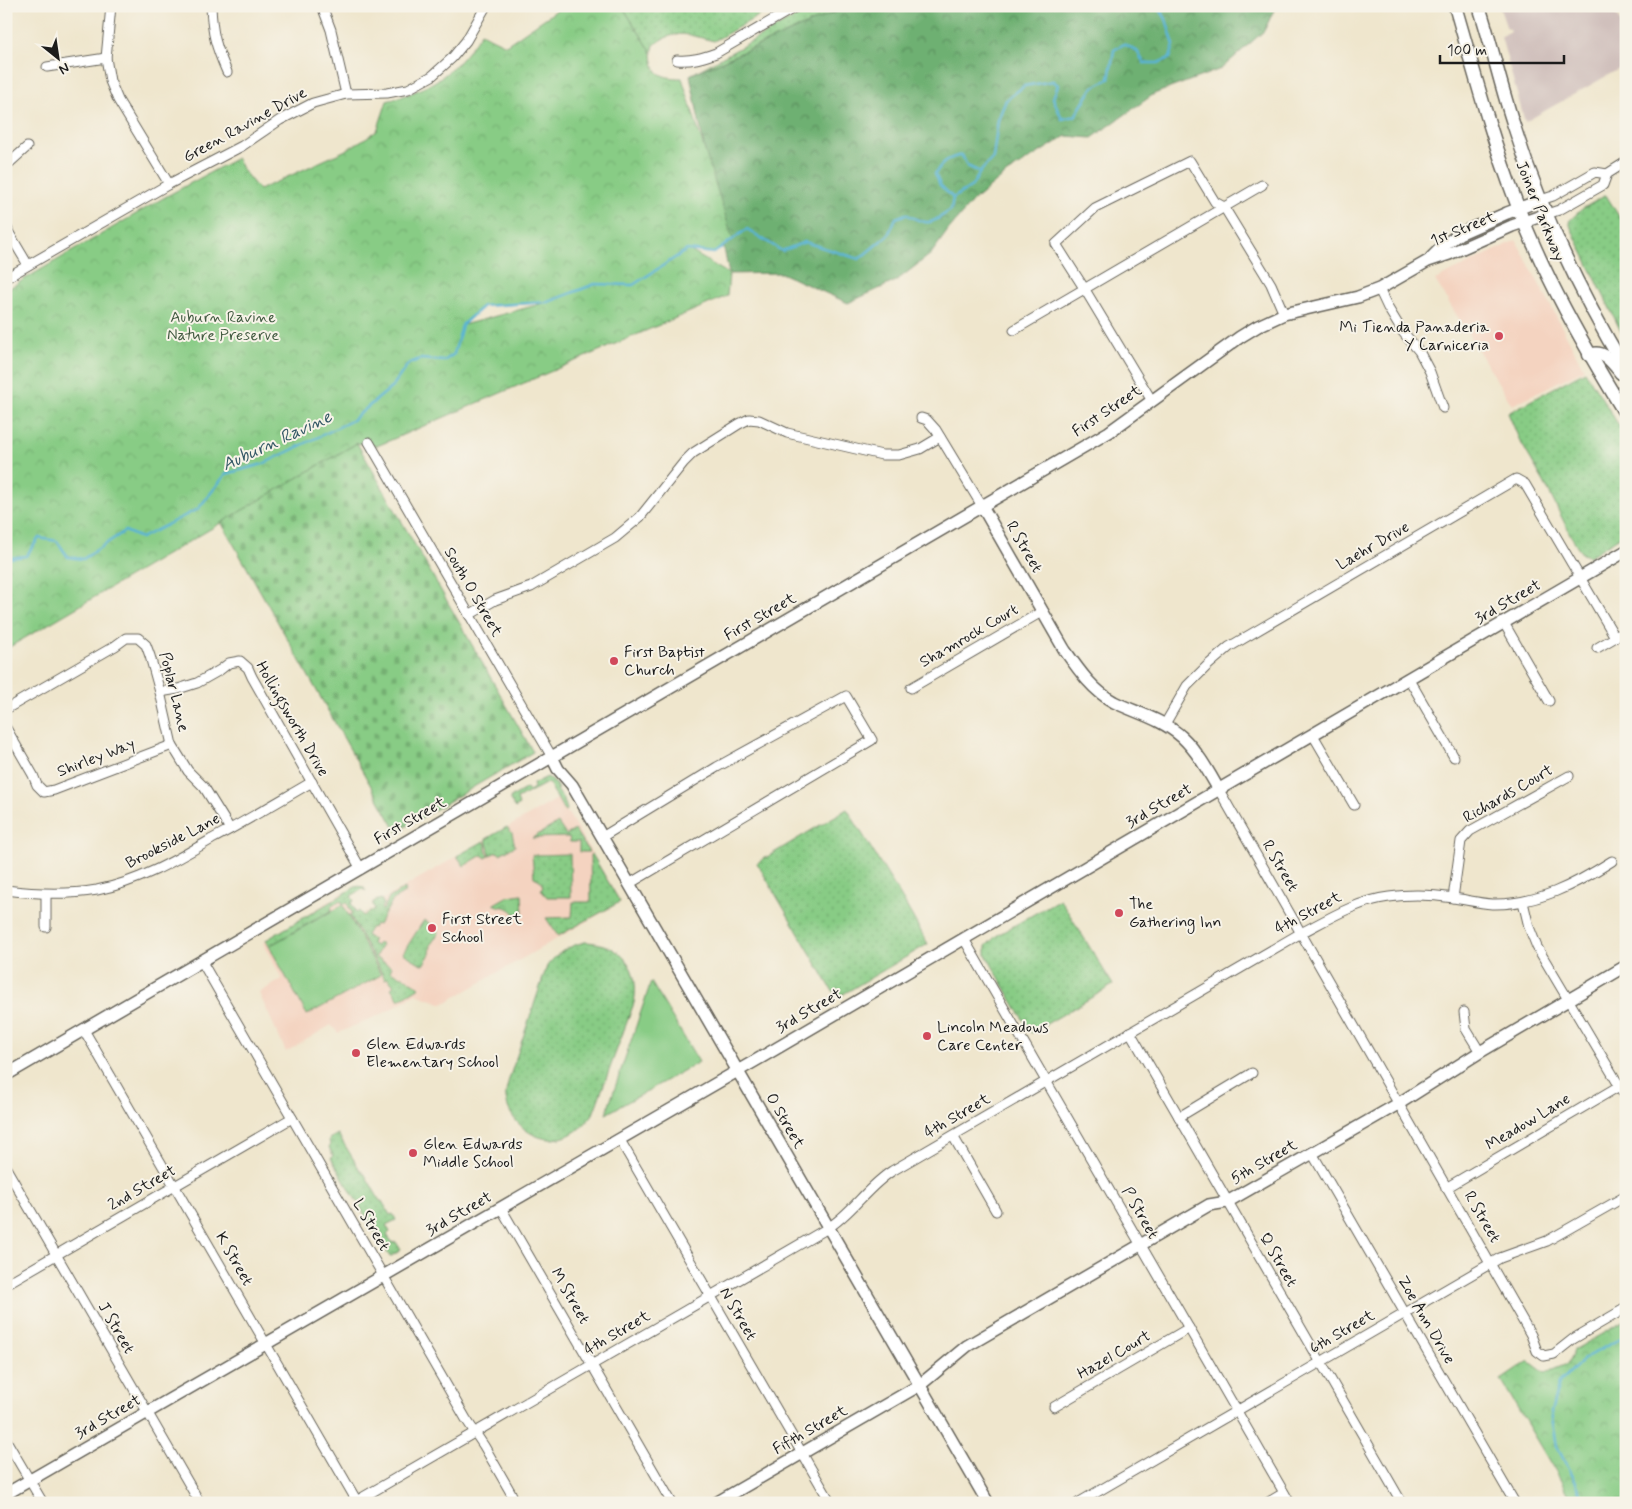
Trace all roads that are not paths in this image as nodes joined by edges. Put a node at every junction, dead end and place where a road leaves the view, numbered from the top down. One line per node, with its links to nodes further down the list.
1 (111, 6): 8 (street)
2 (211, 6): 11 (street)
3 (322, 6): 12 (street)
4 (486, 6): 12 (street, Green Ravine Drive)
5 (797, 6): 9 (street)
6 (1455, 6): 21 (main road, Joiner Parkway)
7 (1479, 6): 19 (main road, Joiner Parkway)
8 (106, 58): 10 (street); 17 (street)
9 (677, 60)
10 (47, 67)
11 (228, 72)
12 (346, 94): 17 (street, Green Ravine Drive)
13 (26, 147): 15 (street)
14 (1626, 162): 16 (street, 1st Street)
15 (6, 166)
16 (1607, 174): 19 (street, 1st Street); 22 (street, 1st Street)
17 (169, 184): 26 (street, Green Ravine Drive)
18 (1262, 185): 20 (street)
19 (1541, 200): 21 (street, 1st Street); 22 (main road, Joiner Parkway)
20 (1224, 207): 28 (street); 28 (street); 30 (street)
21 (1519, 209): 23 (main road, Joiner Parkway); 25 (street, 1st Street)
22 (1546, 214): 23 (street, 1st Street); 33 (main road, Joiner Parkway)
23 (1525, 222): 25 (street, 1st Street); 32 (main road, Joiner Parkway)
24 (6, 225): 26 (street)
25 (1428, 261): 29 (street, First Street)
26 (28, 265): 27 (street, Green Ravine Drive)
27 (6, 278)
28 (1084, 288): 31 (street); 35 (street)
29 (1379, 289): 30 (street, First Street); 36 (street)
30 (1284, 314): 35 (street, First Street)
31 (1014, 330)
32 (1589, 355): 34 (main road); 37 (main road, Joiner Parkway)
33 (1626, 370)
34 (1626, 378)
35 (1152, 400): 41 (street, First Street)
36 (1443, 408)
37 (1626, 415)
38 (921, 418): 39 (street, R Street)
39 (940, 437): 41 (street, R Street); 45 (street)
40 (369, 442): 45 (street, South O Street)
41 (982, 506): 44 (street, R Street); 59 (street, First Street)
42 (1626, 551): 43 (street, 3rd Street)
43 (1580, 579): 46 (street, 3rd Street); 47 (street); 54 (street, Laehr Drive)
44 (1043, 611): 50 (street, Shamrock Court); 54 (street, R Street)
45 (469, 615): 59 (street, South O Street)
46 (1504, 624): 49 (street, 3rd Street); 52 (street)
47 (1622, 636): 48 (street)
48 (1597, 648)
49 (1409, 679): 56 (street, 3rd Street); 58 (street)
50 (911, 688)
51 (160, 692): 53 (street, Poplar Lane); 57 (street, Poplar Lane); 61 (street, Hollingsworth Drive)
52 (1549, 700)
53 (6, 709)
54 (1165, 724): 62 (street, R Street)
55 (6, 728): 57 (street, Shirley Way)
56 (1313, 735): 62 (street, 3rd Street); 63 (street)
57 (172, 744): 64 (street, Poplar Lane)
58 (1454, 756)
59 (552, 758): 65 (street, O Street); 67 (street, First Street)
60 (1569, 776): 71 (street, Richards Court)
61 (312, 782): 64 (street, Brookside Lane); 67 (street, Hollingsworth Drive)
62 (1218, 790): 74 (street, R Street); 75 (street, 3rd Street)
63 (1354, 805)
64 (230, 829): 70 (street, Brookside Lane)
65 (602, 837): 68 (street, O Street); 68 (street)
66 (1612, 861): 72 (street, 4th Street)
67 (361, 869): 76 (street, First Street)
68 (629, 884): 83 (street, O Street)
69 (6, 890): 70 (street, Brookside Lane)
70 (46, 894): 73 (street)
71 (1453, 898): 72 (street, 4th Street); 74 (street, 4th Street)
72 (1523, 902): 78 (street)
73 (46, 927)
74 (1300, 934): 81 (street, 4th Street); 89 (street, R Street)
75 (964, 939): 83 (street, 3rd Street); 86 (street, P Street)
76 (202, 962): 80 (street, First Street); 91 (street, L Street)
77 (1626, 966): 78 (street, 5th Street)
78 (1568, 999): 82 (street, 5th Street); 87 (street)
79 (1464, 1012): 82 (street)
80 (84, 1030): 85 (street, First Street); 96 (street, K Street)
81 (1130, 1032): 86 (street, 4th Street); 90 (street, Q Street)
82 (1480, 1052): 89 (street, 5th Street)
83 (738, 1071): 93 (street, 3rd Street); 102 (street, O Street)
84 (1252, 1074): 90 (street)
85 (6, 1075)
86 (1046, 1081): 92 (street, 4th Street); 103 (street, P Street)
87 (1622, 1084): 88 (street); 97 (street, Meadow Lane)
88 (1626, 1097)
89 (1398, 1104): 94 (street, 5th Street); 97 (street, R Street)
90 (1178, 1117): 99 (street, Q Street)
91 (292, 1118): 96 (street, 2nd Street); 106 (street, L Street)
92 (953, 1136): 101 (street); 102 (street, 4th Street)
93 (620, 1140): 100 (street, 3rd Street); 108 (street, N Street)
94 (1312, 1153): 99 (street, 5th Street); 110 (street, Zoe Ann Drive)
95 (6, 1168): 104 (street, J Street)
96 (175, 1187): 104 (street, 2nd Street); 112 (street, K Street)
97 (1446, 1188): 105 (street, R Street)
98 (1626, 1196): 105 (street, 6th Street)
99 (1228, 1202): 103 (street, 5th Street); 113 (street, Q Street)
100 (501, 1208): 106 (street, 3rd Street); 114 (street, M Street)
101 (996, 1211)
102 (828, 1228): 108 (street, 4th Street); 115 (street, O Street)
103 (1141, 1245): 111 (street, P Street); 115 (street, 5th Street)
104 (56, 1255): 107 (street, 2nd Street); 118 (street, J Street)
105 (1490, 1264): 109 (street, R Street); 110 (street, 6th Street)
106 (384, 1276): 112 (street, 3rd Street); 119 (street, L Street)
107 (6, 1284)
108 (711, 1296): 114 (street, 4th Street); 121 (street, N Street)
109 (1626, 1308)
110 (1405, 1313): 113 (street, 6th Street); 137 (street, Zoe Ann Drive)
111 (1189, 1328): 116 (street, Hazel Court); 117 (street, P Street)
112 (266, 1344): 118 (street, 3rd Street); 125 (street, K Street)
113 (1320, 1363): 117 (street, 6th Street); 136 (street, Q Street)
114 (592, 1364): 119 (street, 4th Street); 129 (street, M Street)
115 (920, 1385): 121 (street, Fifth Street); 132 (street, O Street)
116 (1054, 1407)
117 (1237, 1410): 123 (street, P Street); 133 (street, 6th Street)
118 (148, 1412): 122 (street, 3rd Street); 127 (street, J Street)
119 (474, 1433): 125 (street, 4th Street); 128 (street, L Street)
120 (6, 1440): 122 (street)
121 (802, 1454): 130 (street, Fifth Street); 131 (street, N Street)
122 (30, 1480): 124 (street, 3rd Street); 126 (street)
123 (1284, 1493): 134 (street); 135 (street, P Street)
124 (6, 1494)
125 (356, 1502)
126 (43, 1503)
127 (200, 1503)
128 (515, 1503)
129 (672, 1503)
130 (716, 1503)
131 (831, 1503)
132 (988, 1503)
133 (1078, 1503)
134 (1267, 1503)
135 (1290, 1503)
136 (1402, 1503)
137 (1515, 1503)

